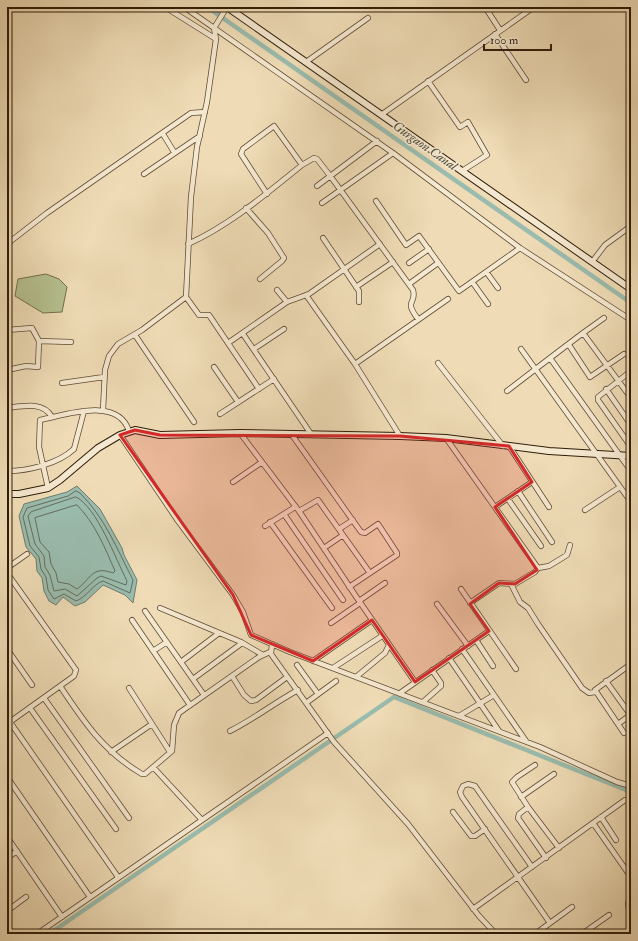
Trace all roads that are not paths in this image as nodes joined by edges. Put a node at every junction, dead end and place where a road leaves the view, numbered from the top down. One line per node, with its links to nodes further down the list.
1 (14, 7): 7 (street)
2 (165, 7): 12 (street)
3 (184, 7): 9 (street)
4 (227, 7): 9 (street); 13 (street)
5 (485, 7): 10 (street)
6 (534, 7): 10 (street)
7 (7, 12)
8 (368, 18): 13 (street)
9 (214, 28): 12 (street); 20 (street)
10 (500, 30): 11 (street)
11 (495, 34): 14 (street); 15 (street)
12 (216, 39): 16 (street)
13 (306, 62): 17 (street)
14 (526, 80)
15 (428, 81): 17 (street); 24 (street)
16 (205, 112): 18 (street); 19 (street)
17 (381, 115): 24 (street)
18 (162, 134): 21 (street); 35 (street)
19 (200, 136): 21 (street); 36 (street)
20 (377, 142): 22 (street); 26 (street)
21 (174, 152): 25 (street)
22 (393, 153): 28 (street); 38 (street)
23 (302, 165): 26 (street); 29 (street); 29 (street)
24 (462, 171): 41 (street)
25 (144, 174)
26 (331, 177): 27 (street); 28 (street)
27 (317, 186)
28 (340, 190): 31 (street); 37 (street)
29 (267, 194): 32 (street)
30 (376, 201): 39 (street)
31 (322, 203)
32 (246, 208): 36 (street); 46 (street)
33 (631, 226): 41 (street)
34 (323, 238): 44 (street)
35 (7, 244)
36 (188, 244): 54 (street)
37 (380, 244): 40 (street); 44 (street)
38 (520, 248): 45 (street); 61 (street)
39 (429, 249): 42 (street); 43 (street)
40 (393, 262): 48 (street); 49 (street)
41 (592, 262): 51 (street)
42 (409, 263)
43 (438, 263): 47 (street); 48 (street)
44 (344, 270): 49 (street); 53 (street)
45 (487, 272): 47 (street); 50 (street)
46 (260, 279)
47 (473, 283): 58 (street)
48 (409, 284): 60 (street)
49 (356, 287): 57 (street)
50 (498, 288)
51 (631, 289)
52 (277, 290): 56 (street)
53 (306, 295): 56 (street); 76 (street)
54 (186, 297): 66 (street); 69 (street)
55 (448, 299): 60 (street)
56 (287, 302): 65 (street)
57 (359, 302)
58 (488, 304)
59 (604, 318): 64 (street)
60 (418, 319): 76 (street)
61 (631, 320)
62 (284, 329): 71 (street)
63 (7, 330): 67 (street)
64 (584, 333): 70 (street); 77 (street)
65 (243, 334): 69 (street); 71 (street)
66 (135, 335): 82 (street); 97 (street)
67 (39, 341): 68 (street); 80 (street)
68 (71, 342)
69 (228, 343): 86 (street)
70 (568, 345): 74 (street); 77 (street)
71 (254, 349): 83 (street)
72 (522, 349): 79 (street)
73 (624, 354): 77 (street)
74 (550, 358): 79 (street); 109 (street)
75 (438, 362): 106 (street)
76 (355, 364): 104 (street)
77 (608, 366): 84 (street)
78 (214, 367): 91 (street)
79 (537, 369): 89 (street); 108 (street)
80 (7, 370)
81 (631, 371): 84 (street)
82 (104, 377): 85 (street); 93 (street)
83 (274, 379): 86 (street); 101 (street)
84 (619, 380): 87 (street); 88 (street)
85 (62, 384)
86 (260, 389): 91 (street)
87 (606, 389): 98 (street); 107 (street)
88 (629, 391): 90 (street)
89 (507, 392)
90 (631, 398)
91 (238, 402): 95 (street)
92 (7, 408): 96 (street)
93 (103, 410): 94 (street); 99 (street)
94 (84, 411): 96 (street); 112 (street)
95 (220, 414)
96 (52, 417): 112 (street)
97 (194, 422)
98 (631, 425)
99 (129, 431): 100 (street); 102 (street)
100 (240, 433): 103 (street); 111 (street)
101 (311, 434): 103 (street); 104 (street)
102 (120, 435): 118 (street); 165 (street)
103 (292, 435): 129 (street)
104 (400, 436): 105 (street)
105 (446, 438): 106 (street); 124 (street)
106 (506, 446): 108 (street); 116 (street)
107 (631, 447)
108 (597, 454): 109 (street); 117 (street)
109 (620, 456): 110 (street); 114 (street)
110 (631, 456)
111 (262, 462): 115 (street); 123 (street)
112 (43, 465): 113 (street); 118 (street)
113 (7, 471)
114 (631, 471)
115 (233, 482)
116 (532, 482): 119 (street); 125 (street)
117 (620, 487): 122 (street); 126 (street)
118 (48, 488): 120 (street)
119 (518, 491): 121 (street); 134 (street)
120 (7, 494)
121 (508, 499): 124 (street); 136 (street)
122 (631, 502)
123 (295, 507): 127 (street); 128 (street)
124 (495, 507): 140 (street)
125 (549, 507)
126 (586, 510)
127 (299, 511): 132 (street); 137 (street)
128 (284, 514): 130 (street); 147 (street)
129 (353, 520): 132 (street); 142 (street)
130 (270, 522): 131 (street); 152 (street)
131 (265, 526)
132 (339, 530): 133 (street)
133 (343, 535): 137 (street); 142 (street)
134 (552, 542)
135 (570, 545): 140 (street)
136 (541, 546)
137 (324, 548): 145 (street)
138 (27, 554): 139 (street)
139 (7, 568)
140 (538, 568): 144 (street)
141 (7, 573): 187 (street)
142 (370, 573): 145 (street)
143 (384, 583): 148 (street)
144 (511, 584): 149 (street); 190 (street)
145 (349, 587): 148 (street)
146 (461, 589): 149 (street)
147 (343, 600)
148 (359, 602): 155 (street); 156 (street)
149 (470, 603): 157 (street)
150 (437, 604): 164 (street)
151 (160, 608): 158 (street)
152 (332, 608)
153 (145, 611): 161 (street)
154 (132, 620): 168 (street)
155 (372, 620): 159 (street); 171 (street)
156 (331, 623)
157 (489, 631): 160 (street); 177 (street)
158 (219, 633): 162 (street); 172 (street)
159 (382, 636): 163 (street); 176 (street)
160 (476, 640): 164 (street); 175 (street)
161 (167, 642): 168 (street); 172 (street)
162 (242, 643): 169 (street); 182 (street)
163 (389, 645): 181 (street); 185 (street)
164 (468, 646): 167 (street)
165 (271, 648): 169 (street); 171 (street); 180 (street)
166 (7, 649): 186 (street)
167 (462, 649): 170 (street); 194 (street)
168 (153, 651): 199 (street)
169 (263, 655): 179 (street)
170 (449, 658): 178 (street); 198 (street)
171 (313, 661): 176 (street)
172 (181, 662): 182 (street)
173 (631, 664): 184 (street)
174 (297, 665): 192 (street)
175 (493, 666)
176 (333, 668): 181 (street)
177 (516, 669)
178 (432, 670): 185 (street); 196 (street)
179 (232, 676): 180 (street); 193 (street)
180 (287, 677): 189 (street)
181 (356, 677): 191 (street)
182 (192, 679): 193 (street)
183 (336, 681): 192 (street)
184 (606, 681): 190 (street); 204 (street)
185 (415, 682): 191 (street)
186 (32, 685)
187 (60, 686): 195 (street); 210 (street)
188 (129, 688): 203 (street)
189 (298, 690): 197 (street); 206 (street)
190 (595, 692): 204 (street)
191 (400, 693): 196 (street)
192 (318, 694): 197 (street)
193 (204, 695): 199 (street)
194 (494, 695): 198 (street); 209 (street)
195 (44, 698): 200 (street); 222 (street)
196 (423, 702): 201 (street)
197 (306, 703): 208 (street)
198 (481, 704): 201 (street); 205 (street)
199 (190, 705): 211 (street)
200 (30, 708): 202 (street); 225 (street)
201 (459, 716): 205 (street)
202 (9, 723): 234 (street)
203 (152, 724): 210 (street); 211 (street)
204 (618, 724): 207 (street)
205 (499, 730): 209 (street)
206 (230, 731)
207 (624, 733)
208 (328, 734): 223 (street); 241 (street)
209 (526, 741): 216 (street)
210 (111, 752): 213 (street)
211 (170, 752): 213 (street)
212 (535, 765): 217 (street)
213 (154, 768): 223 (street)
214 (554, 774): 217 (street)
215 (7, 777): 238 (street)
216 (631, 786)
217 (521, 797): 219 (street)
218 (631, 803): 221 (street)
219 (528, 808): 229 (street); 232 (street)
220 (453, 812): 226 (street)
221 (601, 817): 224 (street); 228 (street)
222 (129, 818)
223 (202, 820): 234 (street)
224 (593, 823): 229 (street); 236 (street)
225 (116, 829)
226 (485, 829): 233 (street); 235 (street)
227 (7, 837): 230 (street)
228 (616, 840)
229 (558, 848): 232 (street)
230 (17, 851): 231 (street); 244 (street)
231 (7, 858)
232 (546, 858): 233 (street)
233 (532, 867): 235 (street)
234 (118, 877): 238 (street)
235 (518, 877): 241 (street); 246 (street)
236 (631, 877)
237 (26, 897): 242 (street)
238 (90, 897): 244 (street)
239 (631, 898): 245 (street)
240 (572, 907): 246 (street)
241 (473, 909): 248 (street)
242 (7, 911)
243 (609, 915): 250 (street)
244 (62, 917): 247 (street)
245 (631, 922)
246 (550, 923): 249 (street)
247 (37, 934)
248 (496, 934)
249 (535, 934)
250 (582, 934)

